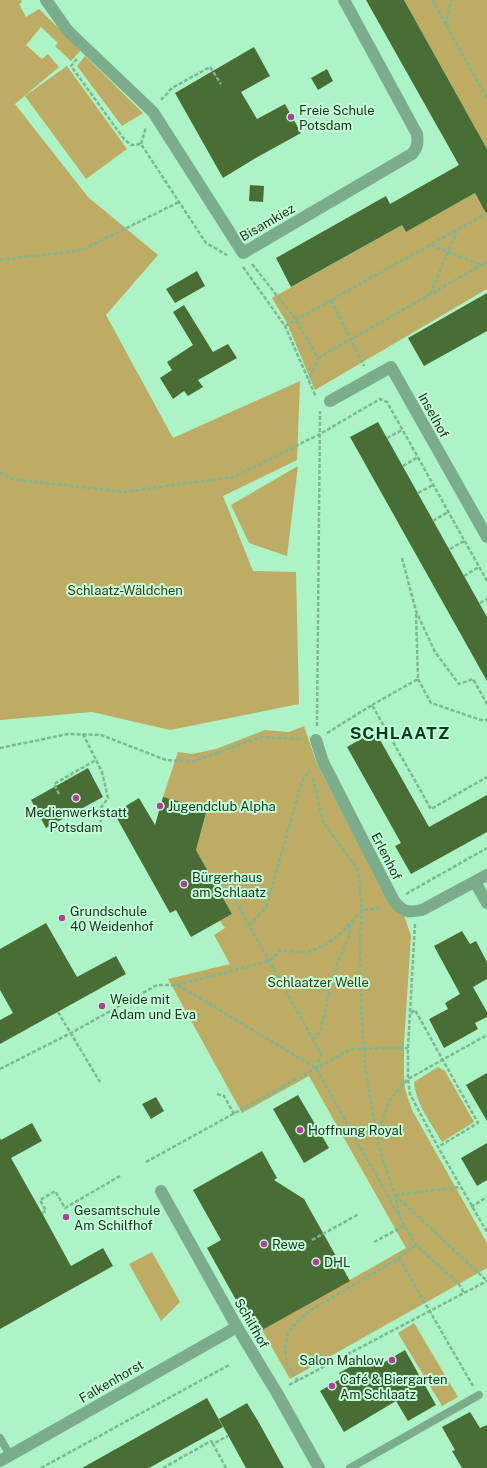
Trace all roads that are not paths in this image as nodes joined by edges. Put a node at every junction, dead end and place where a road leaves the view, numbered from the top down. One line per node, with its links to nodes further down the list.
1 (46, 0): 2 (street, Bisamkiez)
2 (344, 0)
3 (325, 404): 4 (street, Inselhof)
4 (487, 537)
5 (316, 740): 7 (street, Erlenhof)
6 (487, 876): 7 (street)
7 (475, 882): 8 (street)
8 (487, 903)
9 (161, 1191): 10 (street, Schilfhof)
10 (237, 1327): 13 (street, Falkenhorst); 14 (street, Schilfhof)
11 (479, 1395): 15 (lane)
12 (0, 1438): 13 (lane)
13 (5, 1458)
14 (319, 1468)
15 (350, 1468)

